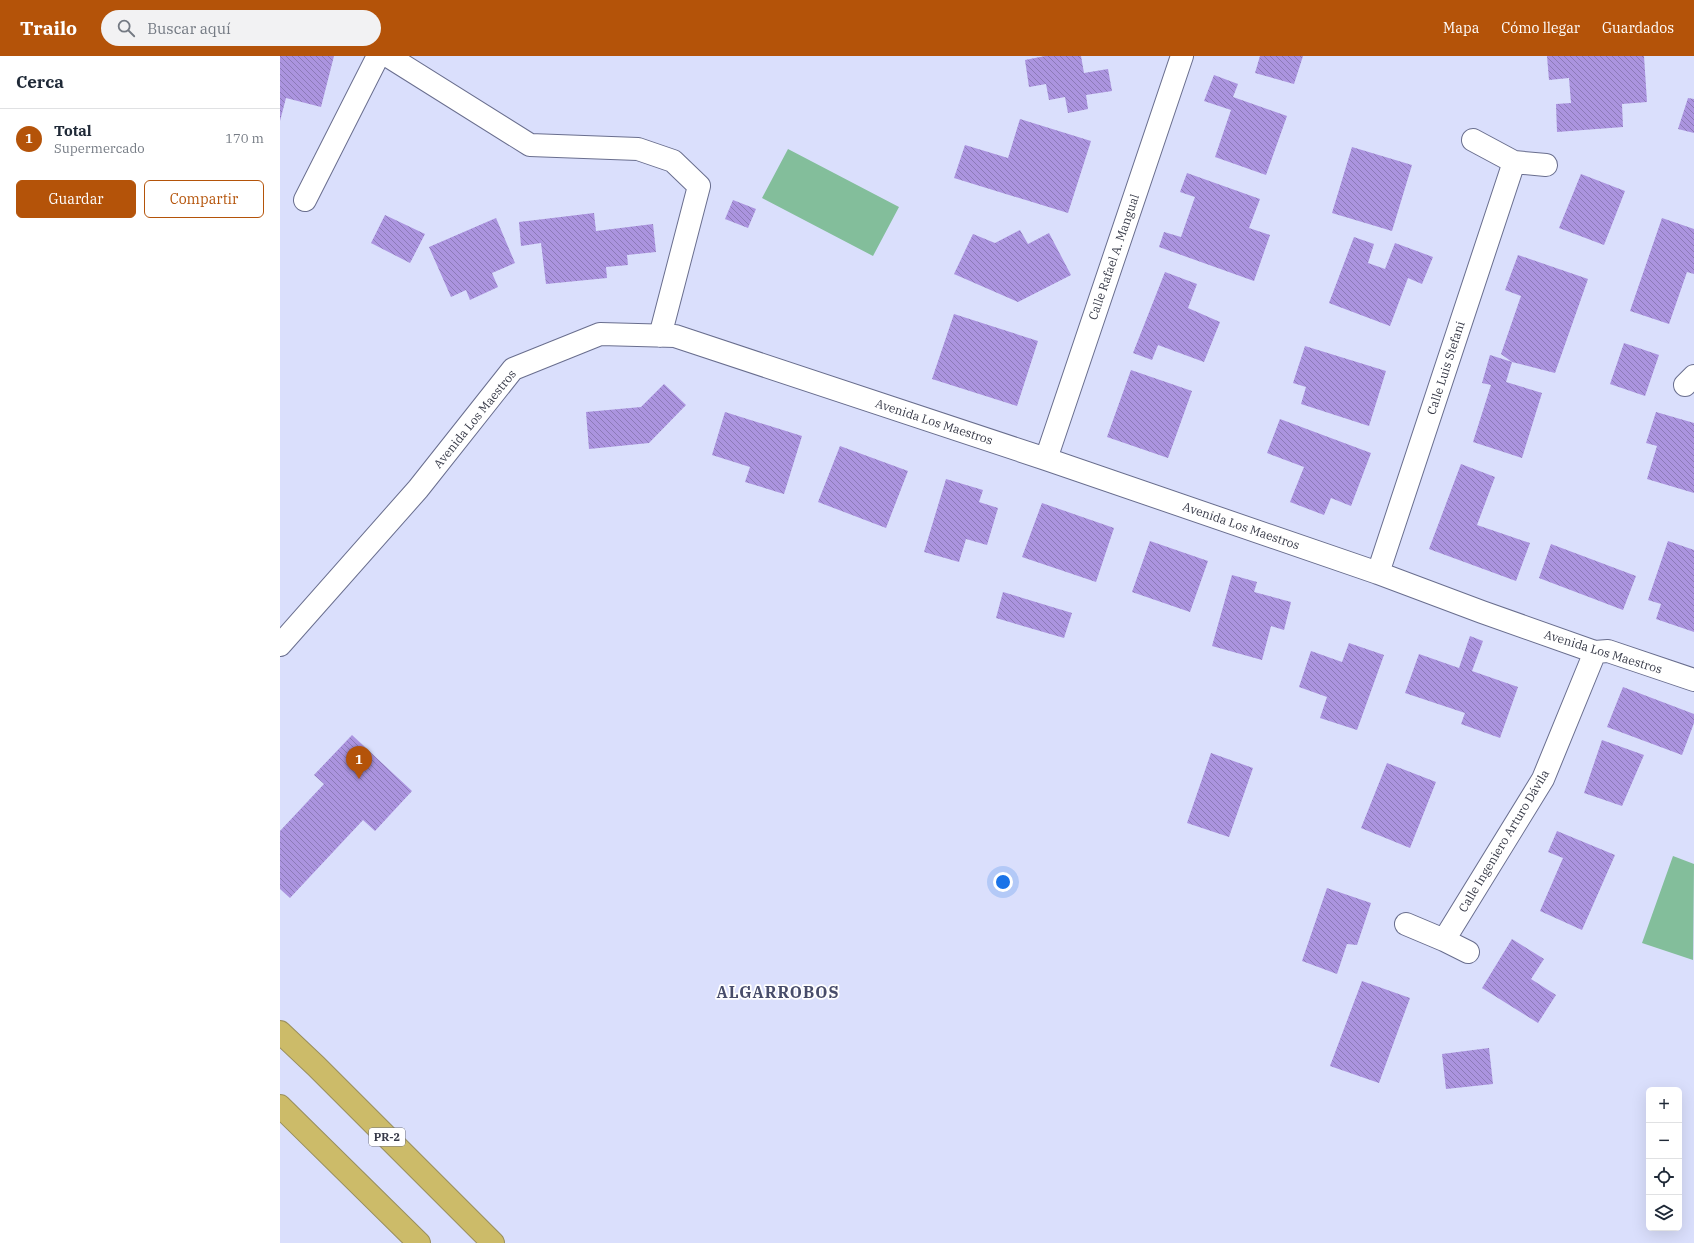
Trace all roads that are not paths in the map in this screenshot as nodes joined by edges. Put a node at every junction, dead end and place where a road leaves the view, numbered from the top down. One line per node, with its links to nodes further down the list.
1 (378, 56): 7 (street)
2 (388, 56): 8 (street)
3 (1182, 56): 9 (street, Calle Rafael A. Mangual)
4 (1473, 140): 5 (street)
5 (1514, 162): 6 (street); 10 (street, Calle Luis Stefani)
6 (1546, 165)
7 (305, 200)
8 (660, 336): 9 (street, Avenida Los Maestros); 11 (street, Avenida Los Maestros)
9 (1046, 459): 10 (street, Avenida Los Maestros)
10 (1378, 573): 12 (street, Avenida Los Maestros)
11 (280, 645)
12 (1596, 652): 13 (street, Avenida Los Maestros); 15 (street, Calle Ingeniero Arturo Dávila)
13 (1694, 680)
14 (1406, 924): 15 (street)
15 (1444, 940): 16 (street)
16 (1468, 952)
17 (280, 1032): 20 (highway, PR-2)
18 (280, 1106): 19 (highway)
19 (419, 1243)
20 (493, 1243)

